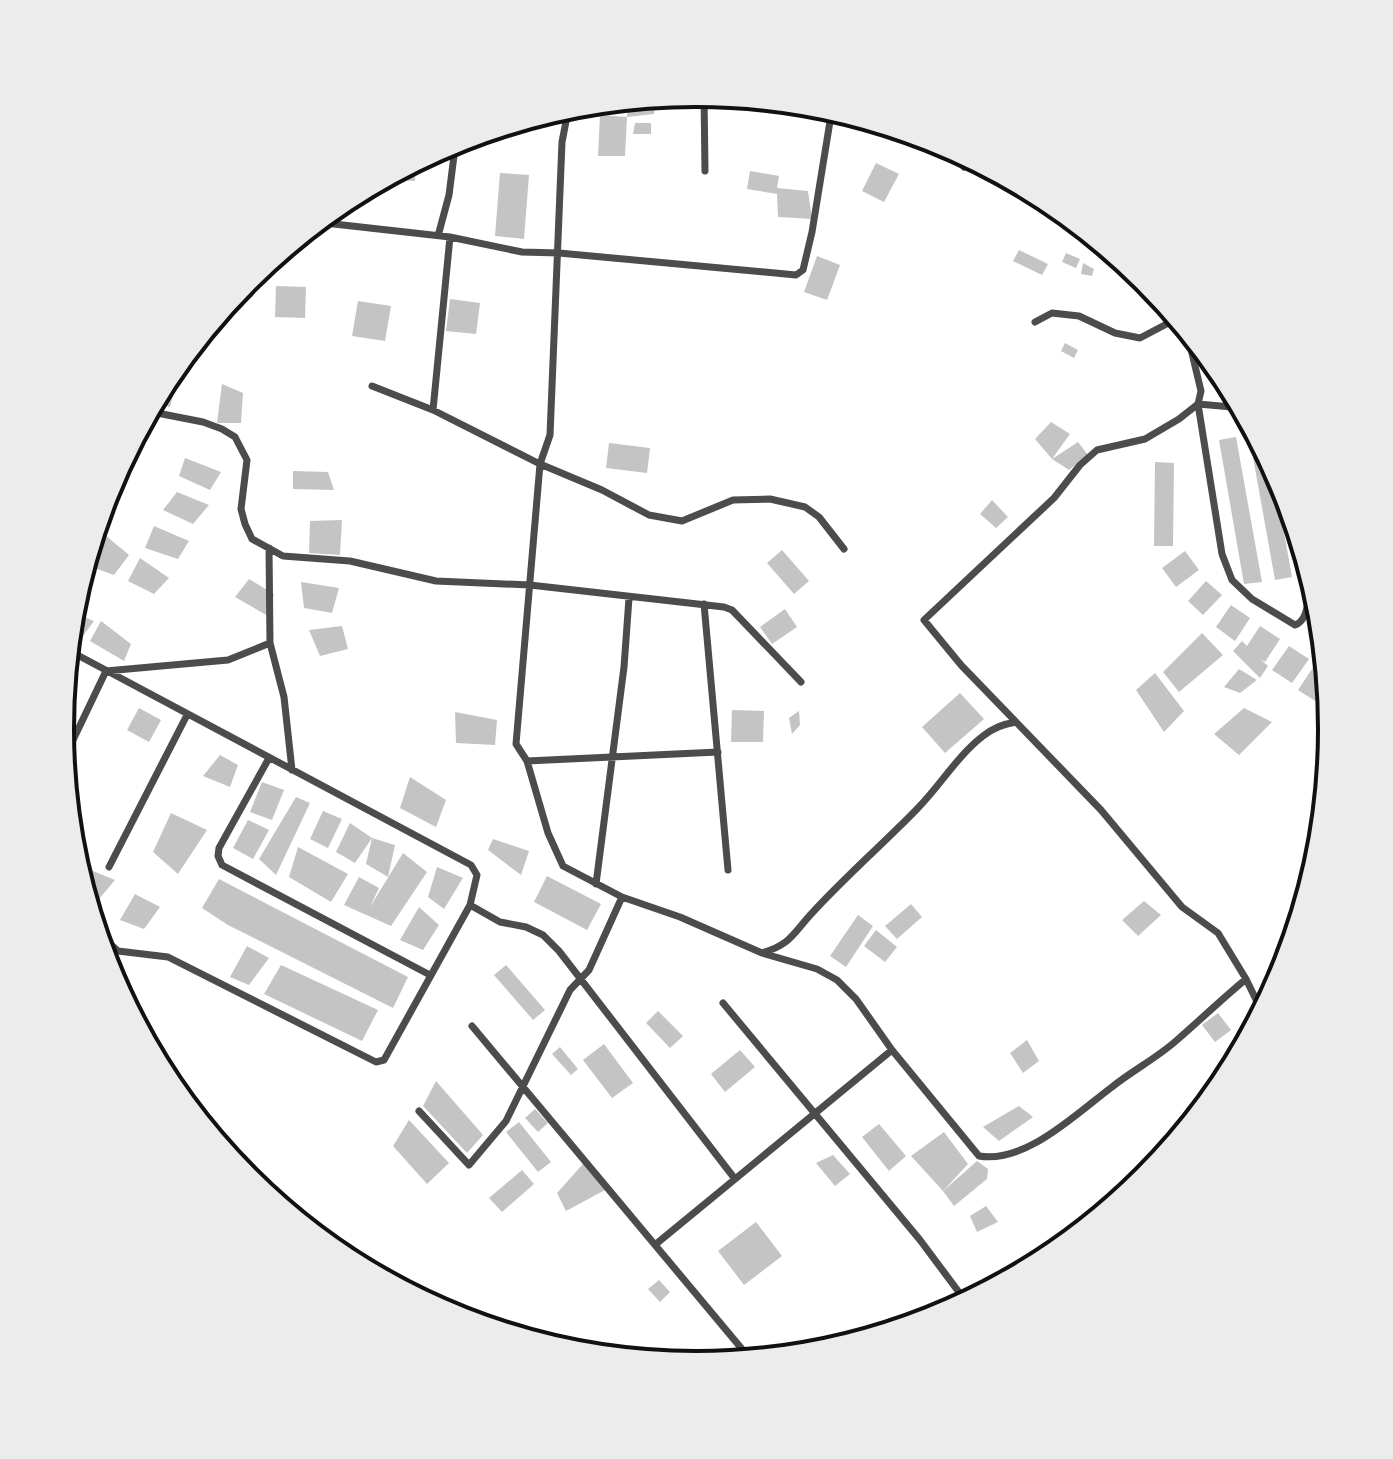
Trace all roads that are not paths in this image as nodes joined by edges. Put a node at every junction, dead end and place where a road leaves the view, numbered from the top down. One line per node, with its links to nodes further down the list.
1 (704, 107): 5 (street)
2 (566, 121): 9 (street)
3 (830, 122): 9 (street)
4 (454, 156): 7 (street)
5 (705, 171)
6 (334, 224): 7 (street)
7 (438, 236): 8 (street)
8 (450, 237): 9 (street); 16 (street)
9 (559, 253): 18 (street)
10 (1035, 322): 11 (street)
11 (1168, 323)
12 (1192, 354): 14 (street)
13 (372, 386): 16 (street)
14 (1198, 404): 15 (street); 24 (street); 30 (street)
15 (1229, 407)
16 (433, 410): 18 (street)
17 (160, 414): 19 (street)
18 (540, 464): 20 (street); 21 (street)
19 (269, 548): 21 (street); 25 (street)
20 (844, 549)
21 (530, 585): 22 (street); 35 (street)
22 (629, 598): 23 (street); 33 (street)
23 (704, 604): 28 (street); 32 (street)
24 (1307, 609)
25 (270, 643): 27 (street); 36 (street)
26 (78, 656): 27 (street)
27 (106, 671): 29 (street); 31 (street)
28 (801, 682)
29 (187, 715): 34 (street); 37 (street)
30 (1016, 722): 43 (street); 45 (street)
31 (74, 738)
32 (718, 752): 33 (street); 38 (street)
33 (612, 757): 35 (street); 39 (street)
34 (269, 758): 36 (street); 44 (street)
35 (527, 761): 39 (street)
36 (292, 770): 41 (street)
37 (109, 867)
38 (728, 870)
39 (596, 884): 40 (street)
40 (622, 897): 43 (street); 46 (street)
41 (470, 905): 44 (street); 46 (street)
42 (113, 947): 44 (street)
43 (762, 953): 50 (street)
44 (430, 975)
45 (1246, 979): 47 (street); 50 (street)
46 (580, 980): 51 (street); 54 (street)
47 (1257, 1001)
48 (723, 1003): 53 (street)
49 (472, 1026): 51 (street)
50 (892, 1050): 53 (street)
51 (523, 1087): 52 (street); 55 (street)
52 (419, 1111)
53 (814, 1113): 54 (street); 56 (street)
54 (735, 1179): 55 (street)
55 (656, 1244): 57 (street)
56 (960, 1294)
57 (743, 1350)

